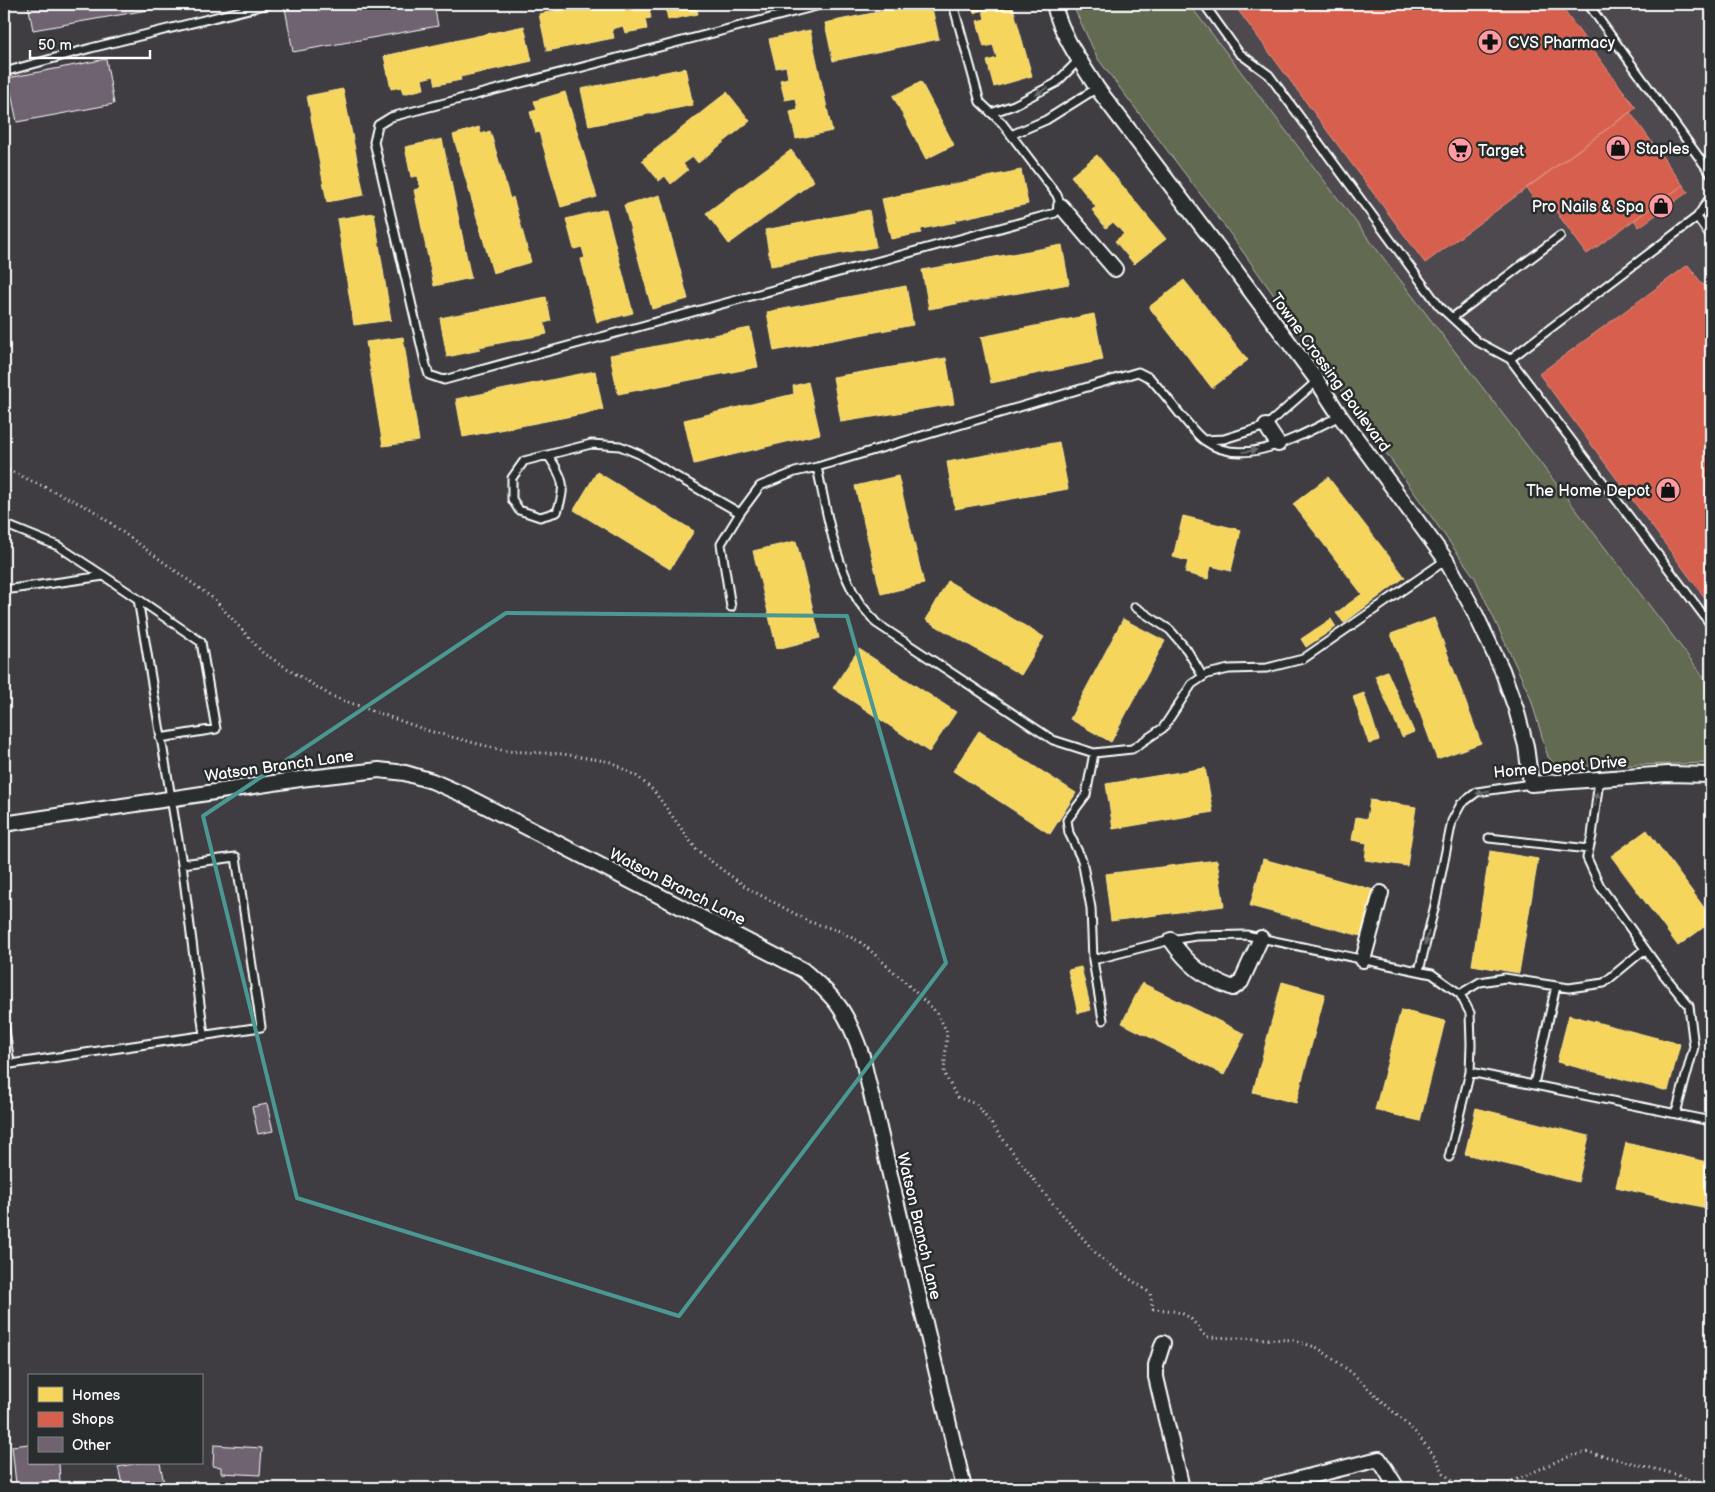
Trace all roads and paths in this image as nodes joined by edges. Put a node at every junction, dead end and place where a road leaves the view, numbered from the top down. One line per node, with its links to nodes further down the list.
1 (269, 4): 8 (lane)
2 (824, 4): 14 (lane)
3 (953, 4): 10 (lane)
4 (1054, 4): 7 (street, Towne Crossing Boulevard)
5 (1204, 4): 19 (lane)
6 (1588, 4): 12 (lane)
7 (1079, 60): 9 (street, Towne Crossing Boulevard); 10 (lane, one-way to 10)
8 (4, 72)
9 (1097, 88): 11 (lane); 21 (street, Towne Crossing Boulevard)
10 (991, 113): 11 (lane)
11 (1011, 135): 14 (lane)
12 (1711, 174)
13 (1711, 196): 15 (lane)
14 (1061, 206): 18 (street)
15 (1697, 217): 17 (lane); 20 (lane)
16 (1560, 236): 19 (lane)
17 (1711, 237)
18 (1115, 269)
19 (1452, 318): 20 (lane)
20 (1510, 359): 36 (lane)
21 (1317, 381): 22 (street, Towne Crossing Boulevard); 23 (lane)
22 (1340, 416): 25 (lane); 30 (street, Towne Crossing Boulevard)
23 (1266, 426): 24 (lane); 25 (street)
24 (1204, 440): 25 (lane, one-way to 25); 27 (lane)
25 (1278, 444)
26 (548, 455): 26 (lane); 28 (lane)
27 (817, 467): 28 (lane); 39 (lane)
28 (740, 513): 34 (lane)
29 (4, 524): 31 (lane)
30 (1446, 560): 37 (lane); 42 (street, Towne Crossing Boulevard)
31 (104, 576): 32 (lane); 33 (lane)
32 (4, 590)
33 (138, 599): 38 (lane); 38 (lane)
34 (731, 607)
35 (1135, 607): 37 (lane)
36 (1711, 625)
37 (1203, 677): 39 (lane)
38 (160, 738): 43 (lane)
39 (1094, 753): 52 (lane)
40 (1711, 774): 41 (street, Home Depot Drive)
41 (1599, 780): 42 (street, Home Depot Drive); 46 (lane, one-way to 41)
42 (1531, 784): 54 (lane, Home Depot Drive, one-way to 54)
43 (170, 798): 44 (street, Watson Branch Lane); 47 (lane); 67 (street, Watson Branch Lane)
44 (4, 824)
45 (1489, 838): 46 (lane)
46 (1589, 850): 51 (lane)
47 (182, 864): 59 (lane); 59 (lane)
48 (1381, 893): 53 (street)
49 (1261, 938): 50 (lane); 50 (street); 53 (lane)
50 (1171, 940): 52 (lane)
51 (1645, 949): 55 (lane); 63 (lane)
52 (1093, 960): 57 (lane)
53 (1363, 960): 54 (lane)
54 (1419, 971): 56 (lane)
55 (1556, 986): 56 (lane); 62 (lane)
56 (1460, 994): 61 (lane)
57 (1102, 1020)
58 (4, 1023): 60 (lane)
59 (204, 1035): 60 (lane)
60 (7, 1064)
61 (1470, 1072): 62 (lane); 65 (lane)
62 (1534, 1084): 63 (lane)
63 (1676, 1113): 64 (lane)
64 (1711, 1121)
65 (1449, 1157)
66 (1163, 1343): 68 (street)
67 (964, 1488)
68 (1182, 1488)
69 (1263, 1488): 70 (street)
70 (1397, 1488)
71 (1499, 1488): 72 (path)
72 (1706, 1488)

